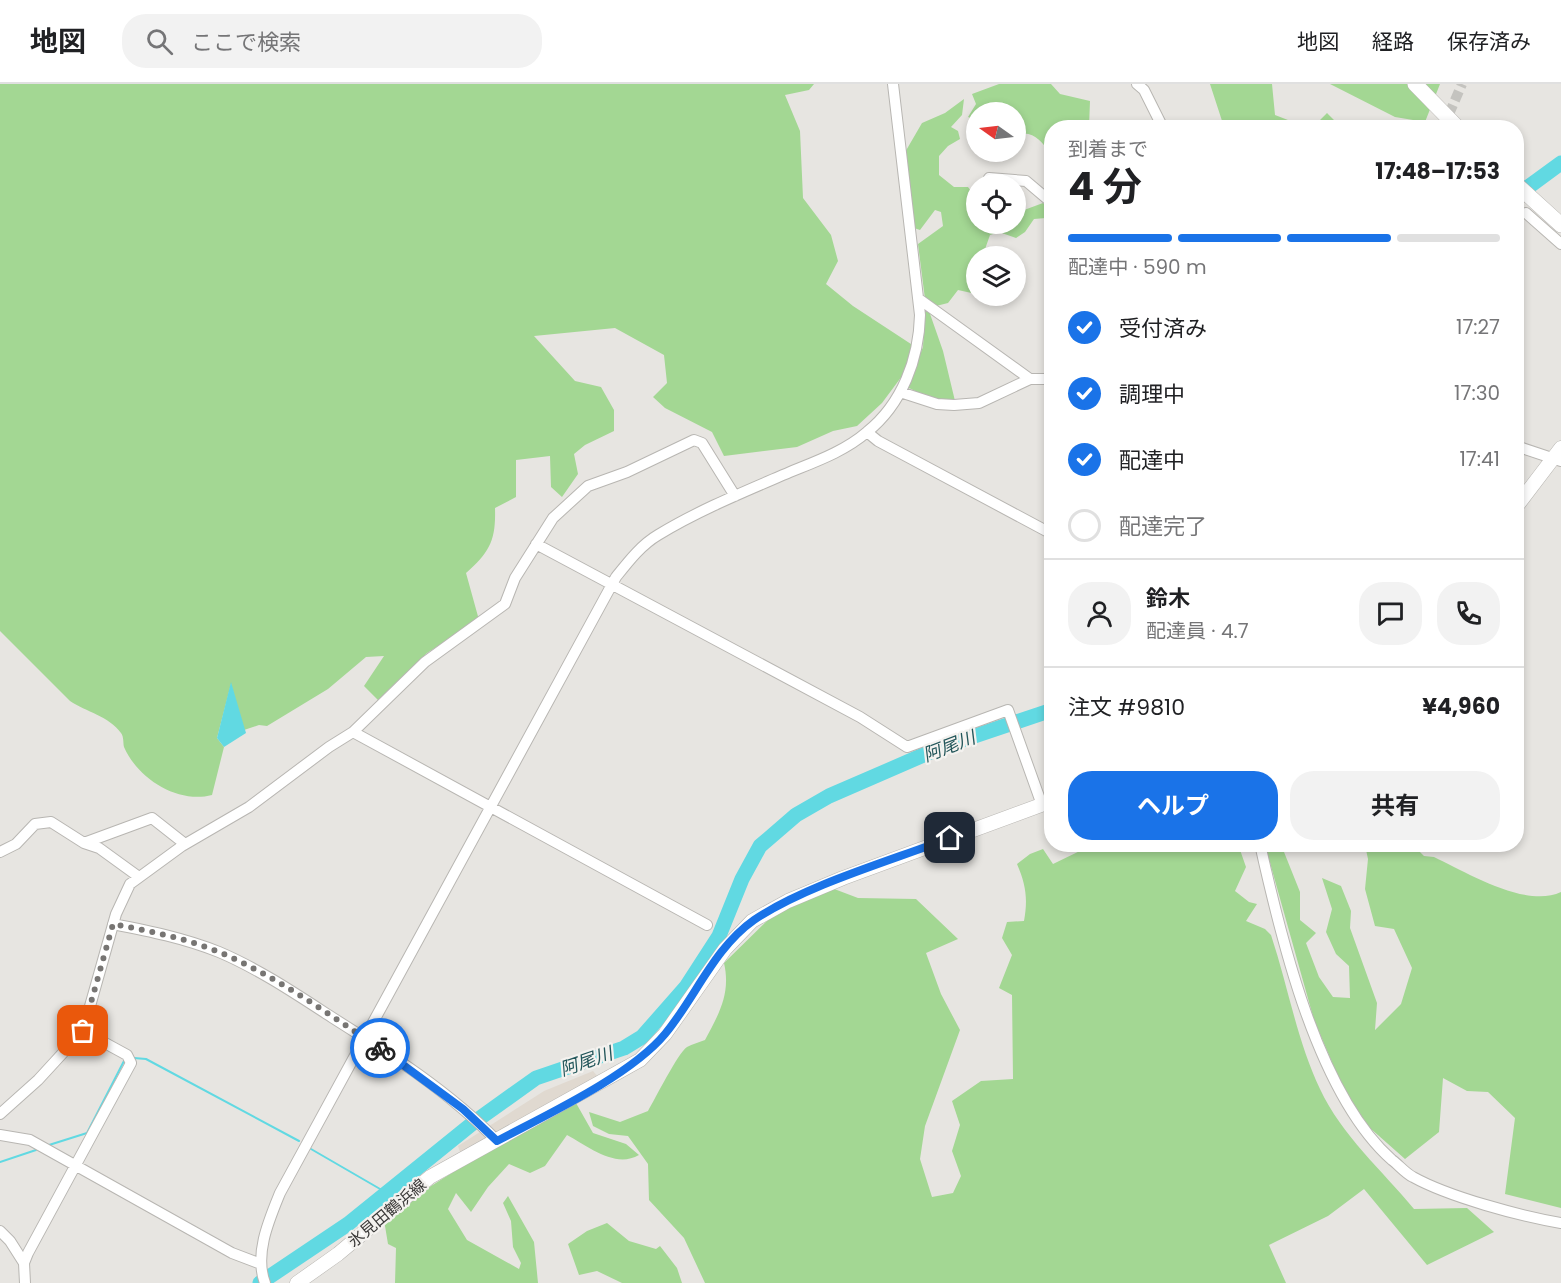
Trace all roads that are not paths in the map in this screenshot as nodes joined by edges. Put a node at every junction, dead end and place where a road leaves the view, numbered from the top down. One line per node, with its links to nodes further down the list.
1 (893, 84): 16 (street)
2 (1137, 84): 5 (street)
3 (1415, 84): 6 (highway)
4 (1423, 84): 7 (highway)
5 (1159, 120)
6 (1450, 120)
7 (1458, 120)
8 (1026, 182): 11 (street)
9 (1524, 184): 13 (highway)
10 (1524, 191): 14 (highway)
11 (1044, 197)
12 (1526, 213): 15 (street)
13 (1561, 217)
14 (1561, 225)
15 (1561, 244)
16 (919, 298): 17 (street); 19 (street)
17 (1030, 379): 18 (street); 19 (street)
18 (1044, 379)
19 (900, 392): 20 (street)
20 (867, 432): 23 (street); 25 (street)
21 (1524, 448): 22 (street)
22 (1558, 456): 24 (main road)
23 (735, 496): 26 (street); 27 (street)
24 (1524, 497)
25 (1044, 530)
26 (536, 544): 27 (street); 28 (street)
27 (610, 585): 29 (street); 31 (street)
28 (352, 732): 31 (street); 33 (street)
29 (1044, 796)
30 (1044, 804): 43 (main road, 氷見田鶴浜線)
31 (490, 807): 38 (street); 40 (street)
32 (84, 843): 33 (street); 34 (street); 36 (street)
33 (185, 844): 36 (street)
34 (0, 852)
35 (1262, 852): 45 (street)
36 (139, 877): 37 (street)
37 (113, 924): 39 (street); 40 (street)
38 (708, 925)
39 (83, 1031): 41 (street); 44 (street)
40 (364, 1037): 43 (street); 48 (street)
41 (0, 1114)
42 (0, 1135): 44 (street)
43 (493, 1136): 50 (main road, 氷見田鶴浜線)
44 (75, 1166): 47 (street); 48 (street)
45 (1561, 1223)
46 (0, 1231): 47 (street)
47 (24, 1263): 49 (street)
48 (263, 1274)
49 (25, 1283)
50 (297, 1283)

